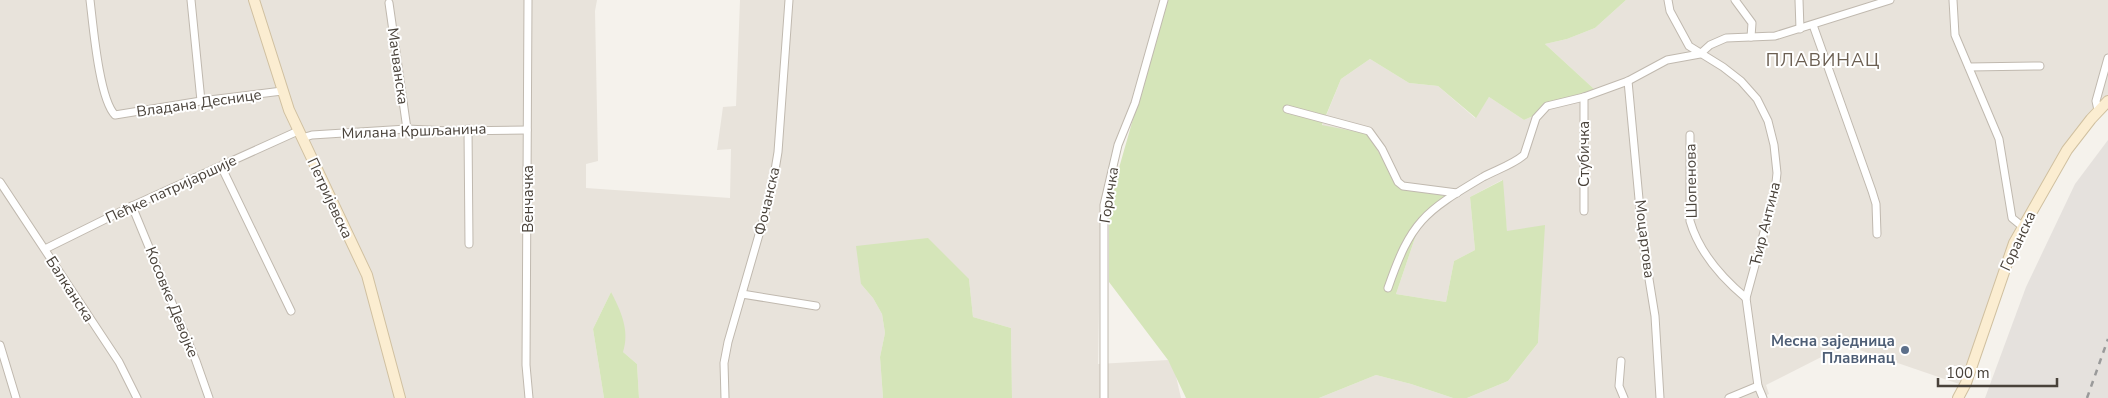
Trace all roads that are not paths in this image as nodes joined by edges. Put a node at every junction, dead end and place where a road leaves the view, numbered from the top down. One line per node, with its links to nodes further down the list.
1 (90, 0): 23 (street, Владана Деснице)
2 (191, 0): 23 (street)
3 (254, 0): 21 (main road, Петријевска)
4 (528, 0): 29 (street, Венчачка)
5 (789, 0): 42 (street, Фочанска)
6 (1164, 0): 55 (street, Горичка)
7 (1668, 0): 16 (street, Ћир Антина)
8 (1735, 0): 15 (street)
9 (1799, 0): 14 (street)
10 (1890, 0): 13 (street)
11 (1953, 0): 19 (street)
12 (389, 3): 27 (street, Мачванска)
13 (1813, 25): 14 (street); 38 (street)
14 (1800, 29): 15 (street)
15 (1751, 38): 16 (street)
16 (1700, 54): 20 (street); 43 (street, Ћир Антина)
17 (2108, 58): 26 (street)
18 (2040, 66): 19 (street)
19 (1969, 67): 37 (street)
20 (1628, 80): 22 (street); 57 (street, Моцартова)
21 (282, 91): 23 (street, Владана Деснице); 30 (main road, Петријевска)
22 (1584, 97): 34 (street); 36 (street, Стубичка)
23 (201, 101)
24 (2108, 101): 26 (main road, Горанска)
25 (1286, 109): 34 (street)
26 (2098, 110): 37 (main road, Горанска)
27 (407, 129): 28 (street, Милана Кршљанина); 30 (street, Милана Кршљанина)
28 (468, 129): 29 (street, Милана Кршљанина); 39 (street)
29 (528, 130): 53 (street, Венчачка)
30 (300, 135): 32 (street, Пећке патријаршије); 52 (main road, Петријевска)
31 (1690, 135): 43 (street, Шопенова)
32 (221, 166): 35 (street, Пећке патријаршије); 45 (street)
33 (0, 182): 40 (street, Балканска)
34 (1457, 193): 41 (street)
35 (132, 206): 40 (street, Пећке патријаршије); 51 (street, Косовке Девојке)
36 (1584, 211)
37 (2023, 227): 60 (main road, Горанска)
38 (1877, 234)
39 (469, 244)
40 (45, 249): 50 (street, Балканска)
41 (1388, 288)
42 (742, 294): 44 (street); 54 (street, Фочанска)
43 (1746, 298): 48 (street, Ћир Антина)
44 (816, 306)
45 (291, 310)
46 (0, 345): 49 (street)
47 (1620, 361): 56 (street)
48 (1758, 386): 58 (street); 59 (street, Ћир Антина)
49 (16, 398)
50 (137, 398)
51 (208, 398)
52 (400, 398)
53 (529, 398)
54 (724, 398)
55 (1104, 398)
56 (1624, 398)
57 (1660, 398)
58 (1729, 398)
59 (1763, 398)
60 (1958, 398)

